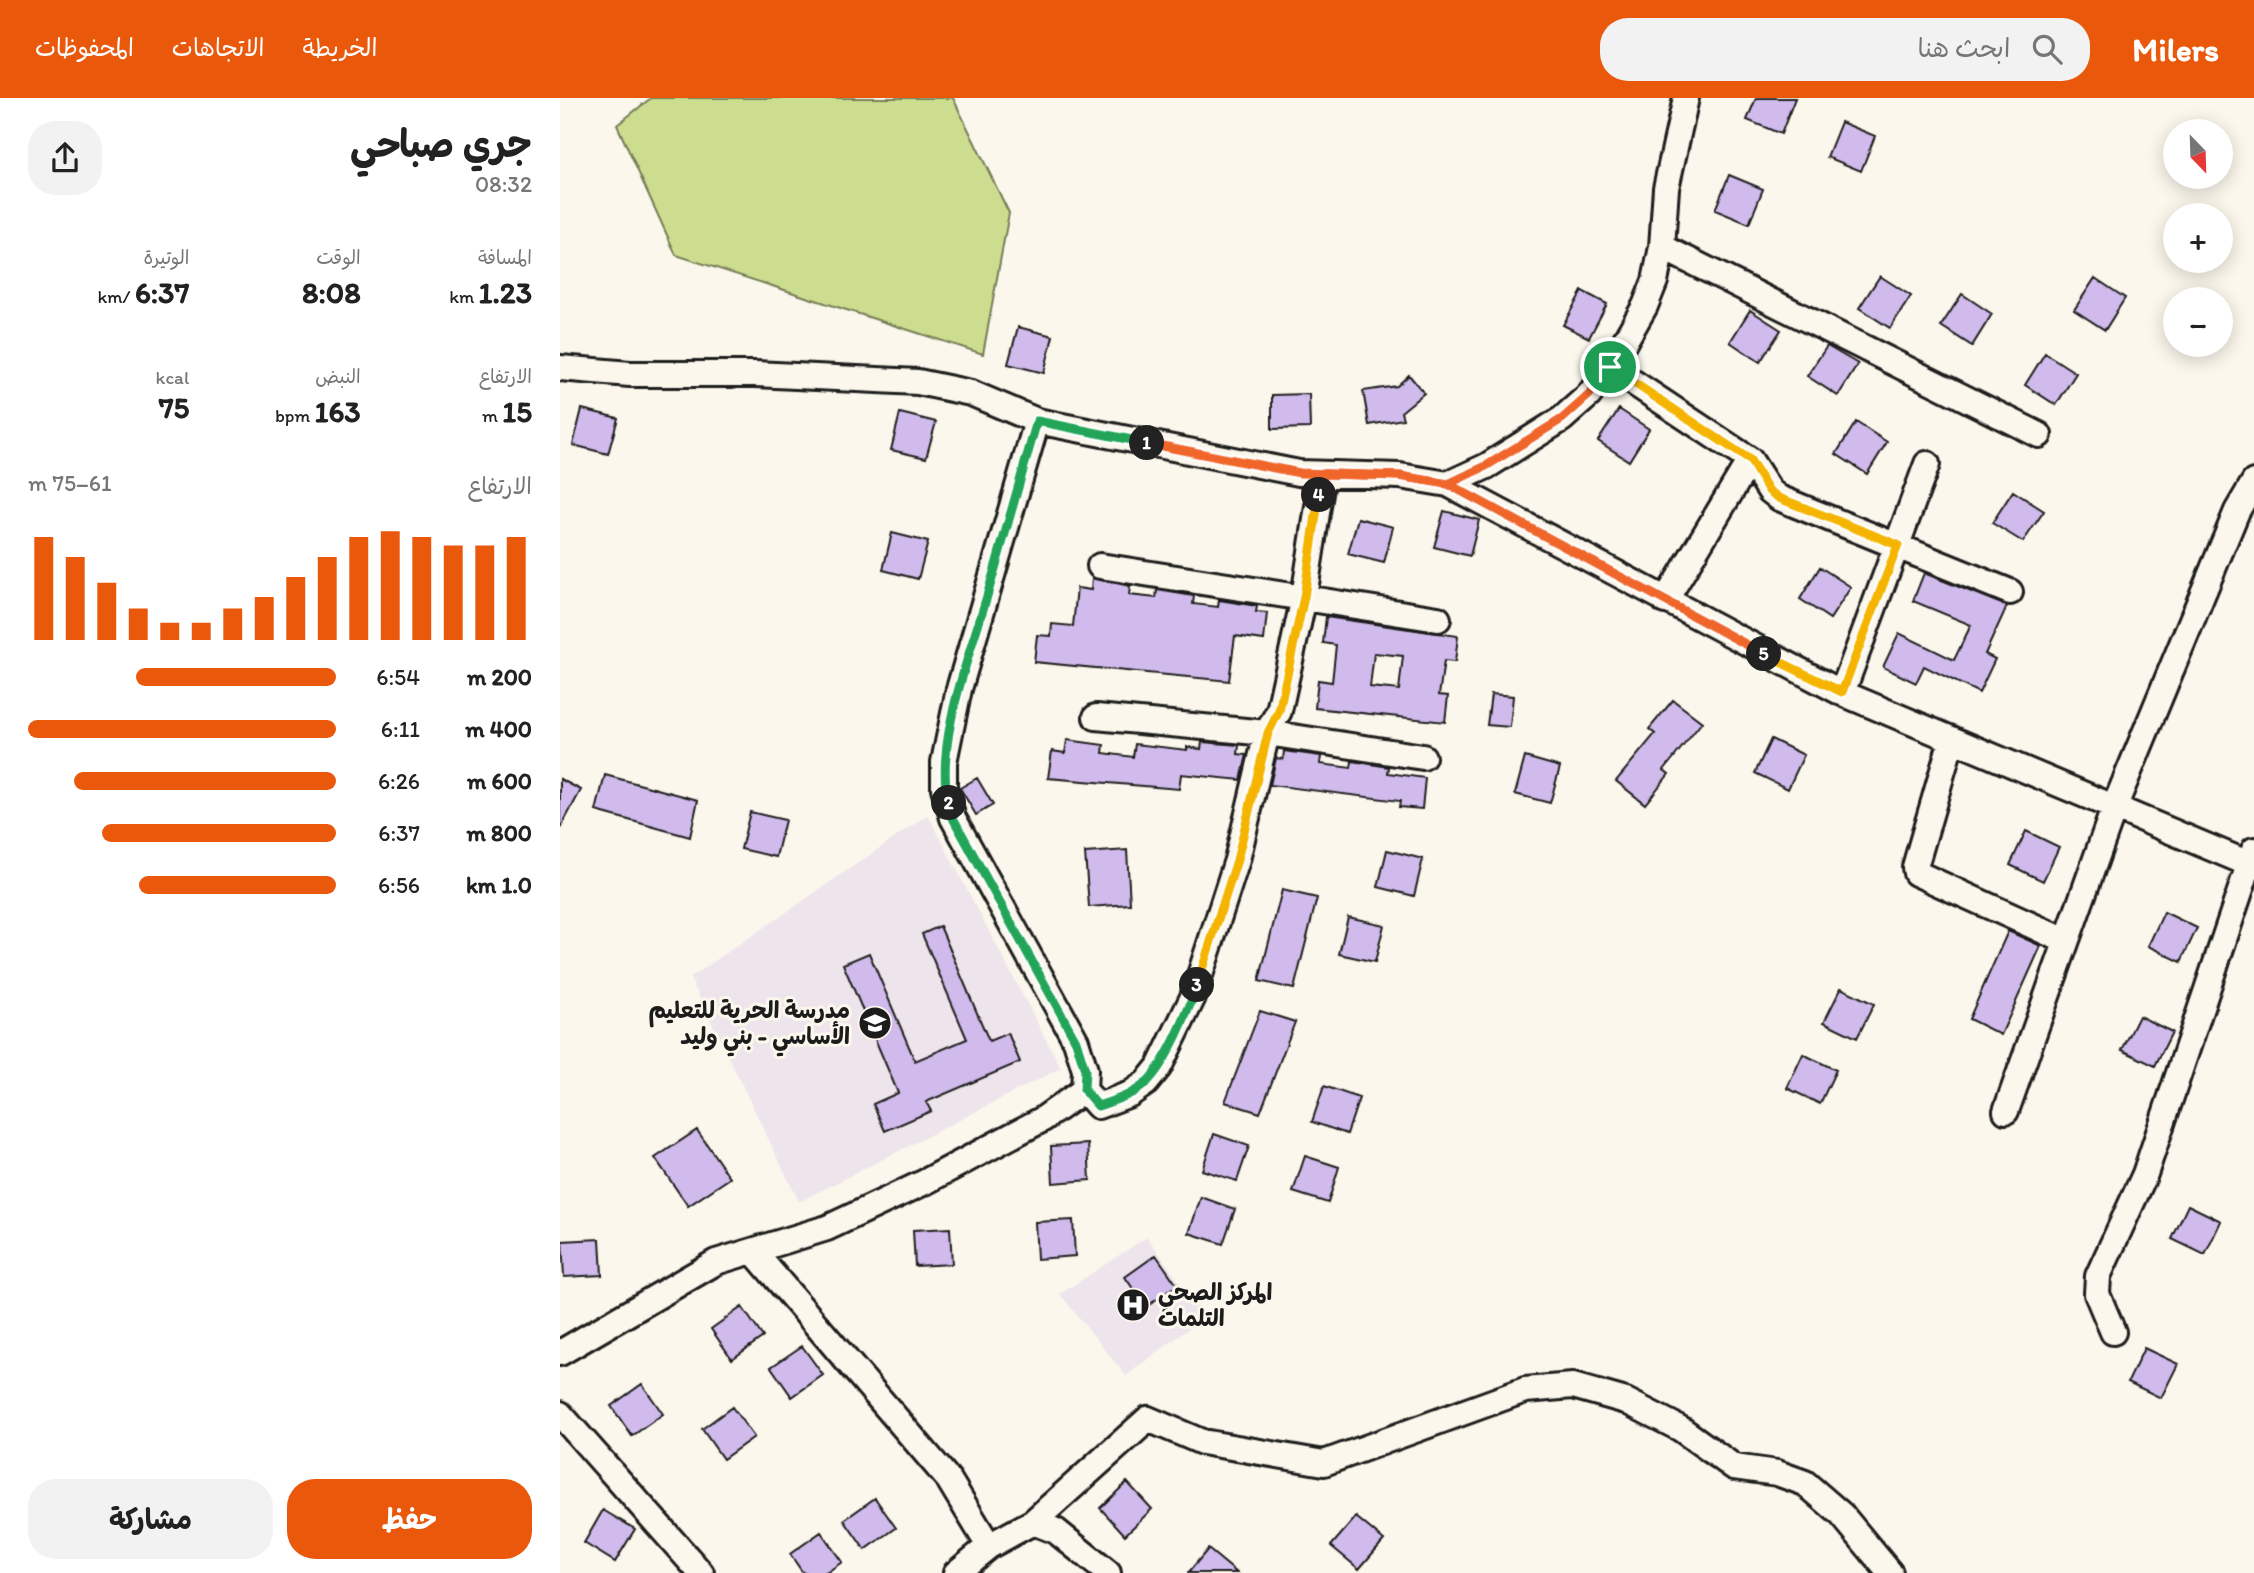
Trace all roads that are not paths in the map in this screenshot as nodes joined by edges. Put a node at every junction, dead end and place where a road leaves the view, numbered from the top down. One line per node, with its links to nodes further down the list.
1 (1686, 98): 2 (street)
2 (1662, 247): 3 (street); 6 (street)
3 (1610, 367): 7 (street); 11 (street)
4 (560, 368): 5 (street)
5 (1037, 421): 9 (street); 26 (street)
6 (2039, 435)
7 (1750, 460): 12 (street); 16 (street)
8 (1927, 464): 12 (street)
9 (1323, 474): 11 (street); 15 (street)
10 (2254, 482): 23 (street)
11 (1448, 484): 16 (street)
12 (1898, 545): 14 (street); 18 (street)
13 (1100, 566): 15 (street)
14 (2011, 592)
15 (1304, 597): 17 (street); 20 (street)
16 (1665, 601): 18 (street)
17 (1438, 620)
18 (1842, 692): 21 (street)
19 (1096, 717): 20 (street)
20 (1268, 733): 22 (street); 26 (street)
21 (1952, 739): 23 (street); 25 (street)
22 (1423, 757)
23 (2114, 808): 24 (street); 25 (street)
24 (2252, 860): 29 (street)
25 (2066, 941): 27 (street)
26 (1084, 1090): 28 (street)
27 (2006, 1111)
28 (753, 1251): 30 (street); 33 (street)
29 (2113, 1332)
30 (560, 1353)
31 (560, 1414): 34 (street)
32 (1033, 1522): 33 (street); 36 (street); 37 (street)
33 (989, 1546): 35 (street)
34 (701, 1573)
35 (956, 1573)
36 (1108, 1573)
37 (1891, 1573)

